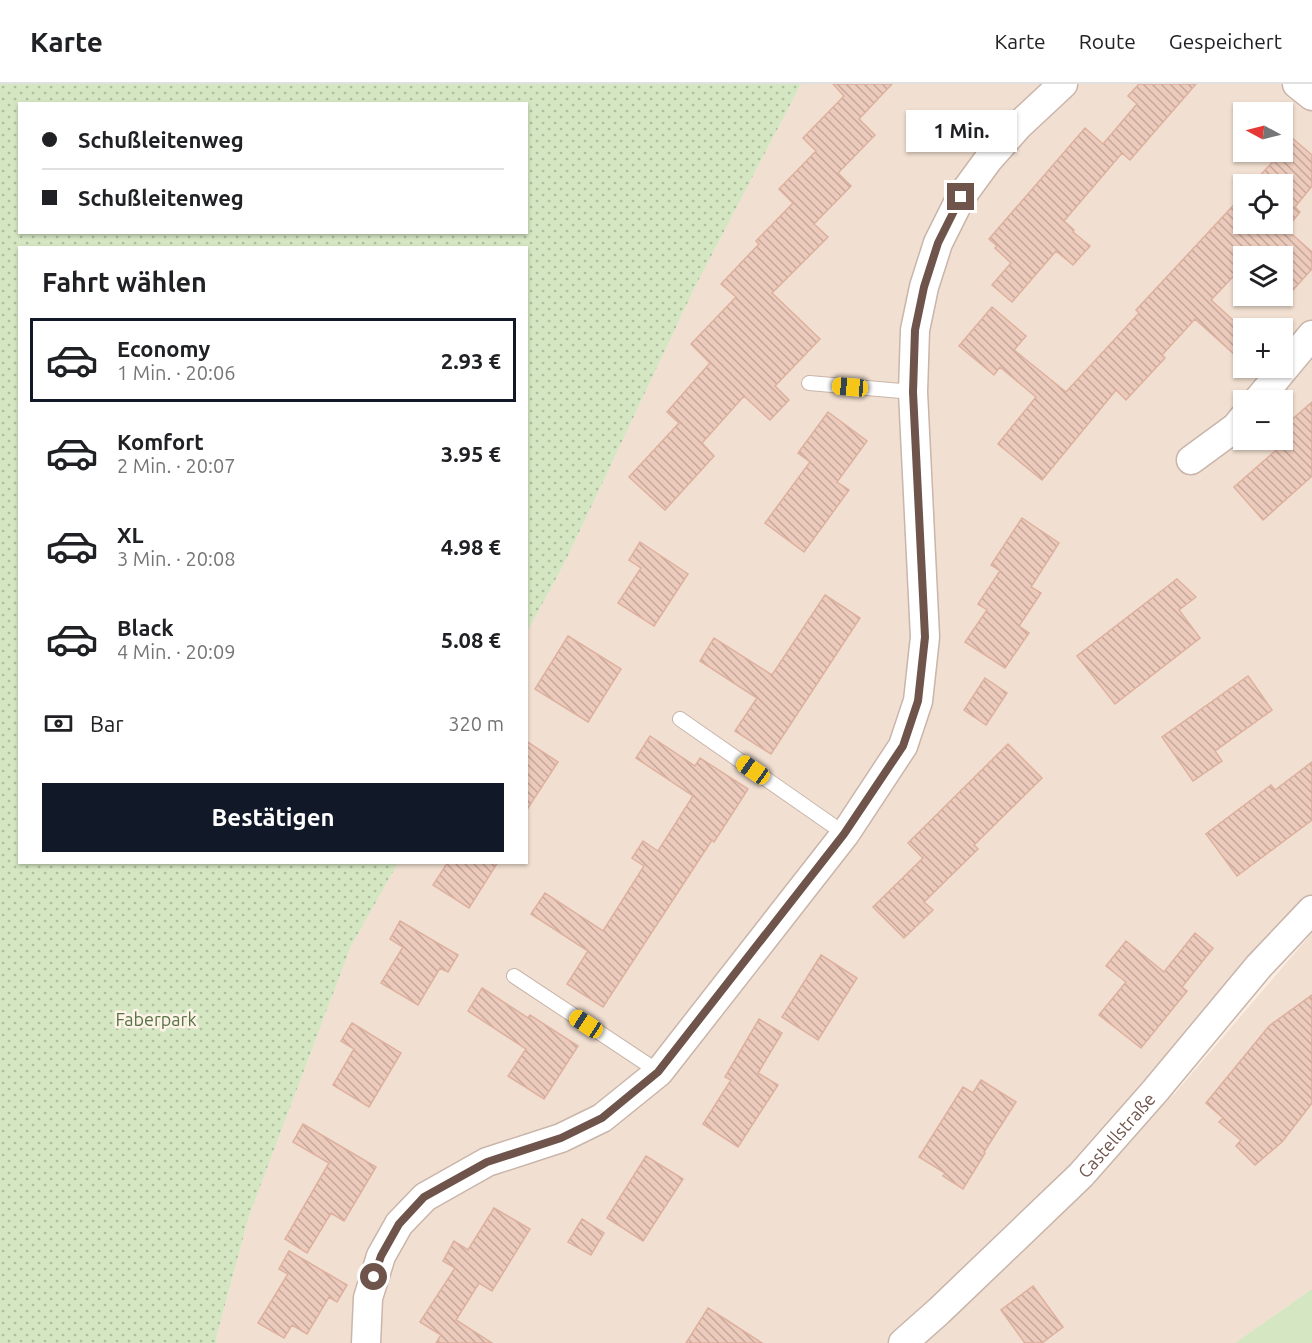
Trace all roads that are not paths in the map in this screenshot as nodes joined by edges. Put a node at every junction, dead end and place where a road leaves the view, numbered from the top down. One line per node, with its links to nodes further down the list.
1 (1063, 84): 7 (street)
2 (1297, 84): 3 (street)
3 (1312, 96)
4 (1312, 335): 6 (street)
5 (809, 383): 7 (lane)
6 (1266, 390)
7 (913, 392): 11 (street)
8 (1233, 429): 9 (street)
9 (1191, 460)
10 (680, 719): 11 (lane)
11 (844, 834): 14 (street)
12 (1312, 910): 16 (street, Castellstraße)
13 (514, 976): 14 (lane)
14 (658, 1072): 15 (street)
15 (366, 1343)
16 (903, 1343)

